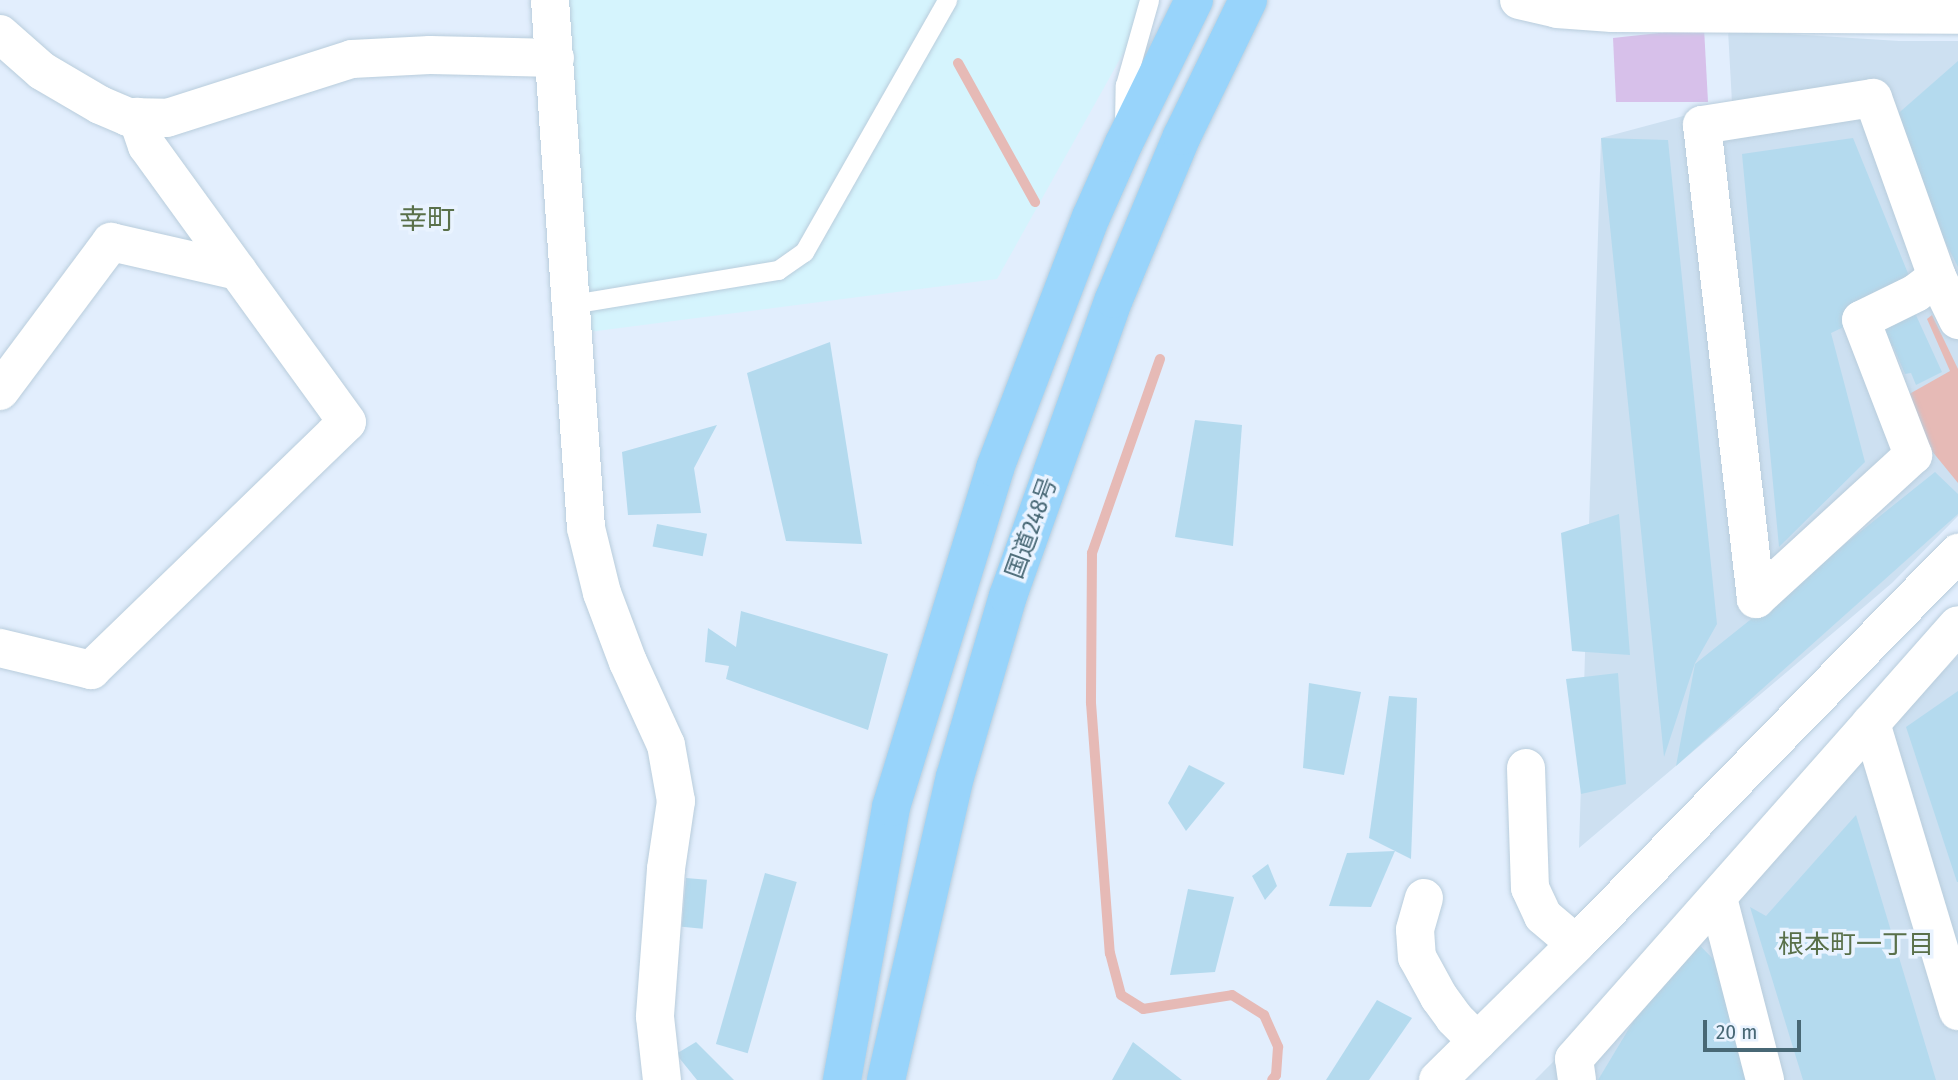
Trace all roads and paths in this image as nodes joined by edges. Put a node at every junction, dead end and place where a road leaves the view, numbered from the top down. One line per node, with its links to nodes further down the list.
1 (550, 0): 10 (street)
2 (947, 0): 15 (lane)
3 (1149, 0): 12 (lane)
4 (1194, 0): 12 (highway)
5 (1248, 0): 30 (highway, 国道248号)
6 (1519, 0): 7 (street)
7 (1610, 6): 8 (street)
8 (1958, 15)
9 (0, 34): 11 (street)
10 (555, 58): 11 (street); 15 (street)
11 (137, 117): 13 (street)
12 (1124, 143): 29 (highway)
13 (238, 271): 17 (street); 20 (street)
14 (1937, 277): 14 (street); 16 (street)
15 (572, 304): 28 (street)
16 (1958, 320)
17 (0, 391)
18 (1958, 553): 25 (street)
19 (1958, 625): 21 (street)
20 (0, 648)
21 (1871, 723): 24 (street); 26 (street)
22 (1525, 768): 25 (street)
23 (1424, 898): 27 (street)
24 (1718, 898): 32 (street); 33 (street)
25 (1576, 944): 27 (street)
26 (1958, 1011)
27 (1478, 1041): 31 (street)
28 (662, 1080)
29 (842, 1080)
30 (886, 1080)
31 (1438, 1080)
32 (1577, 1080)
33 (1765, 1080)

